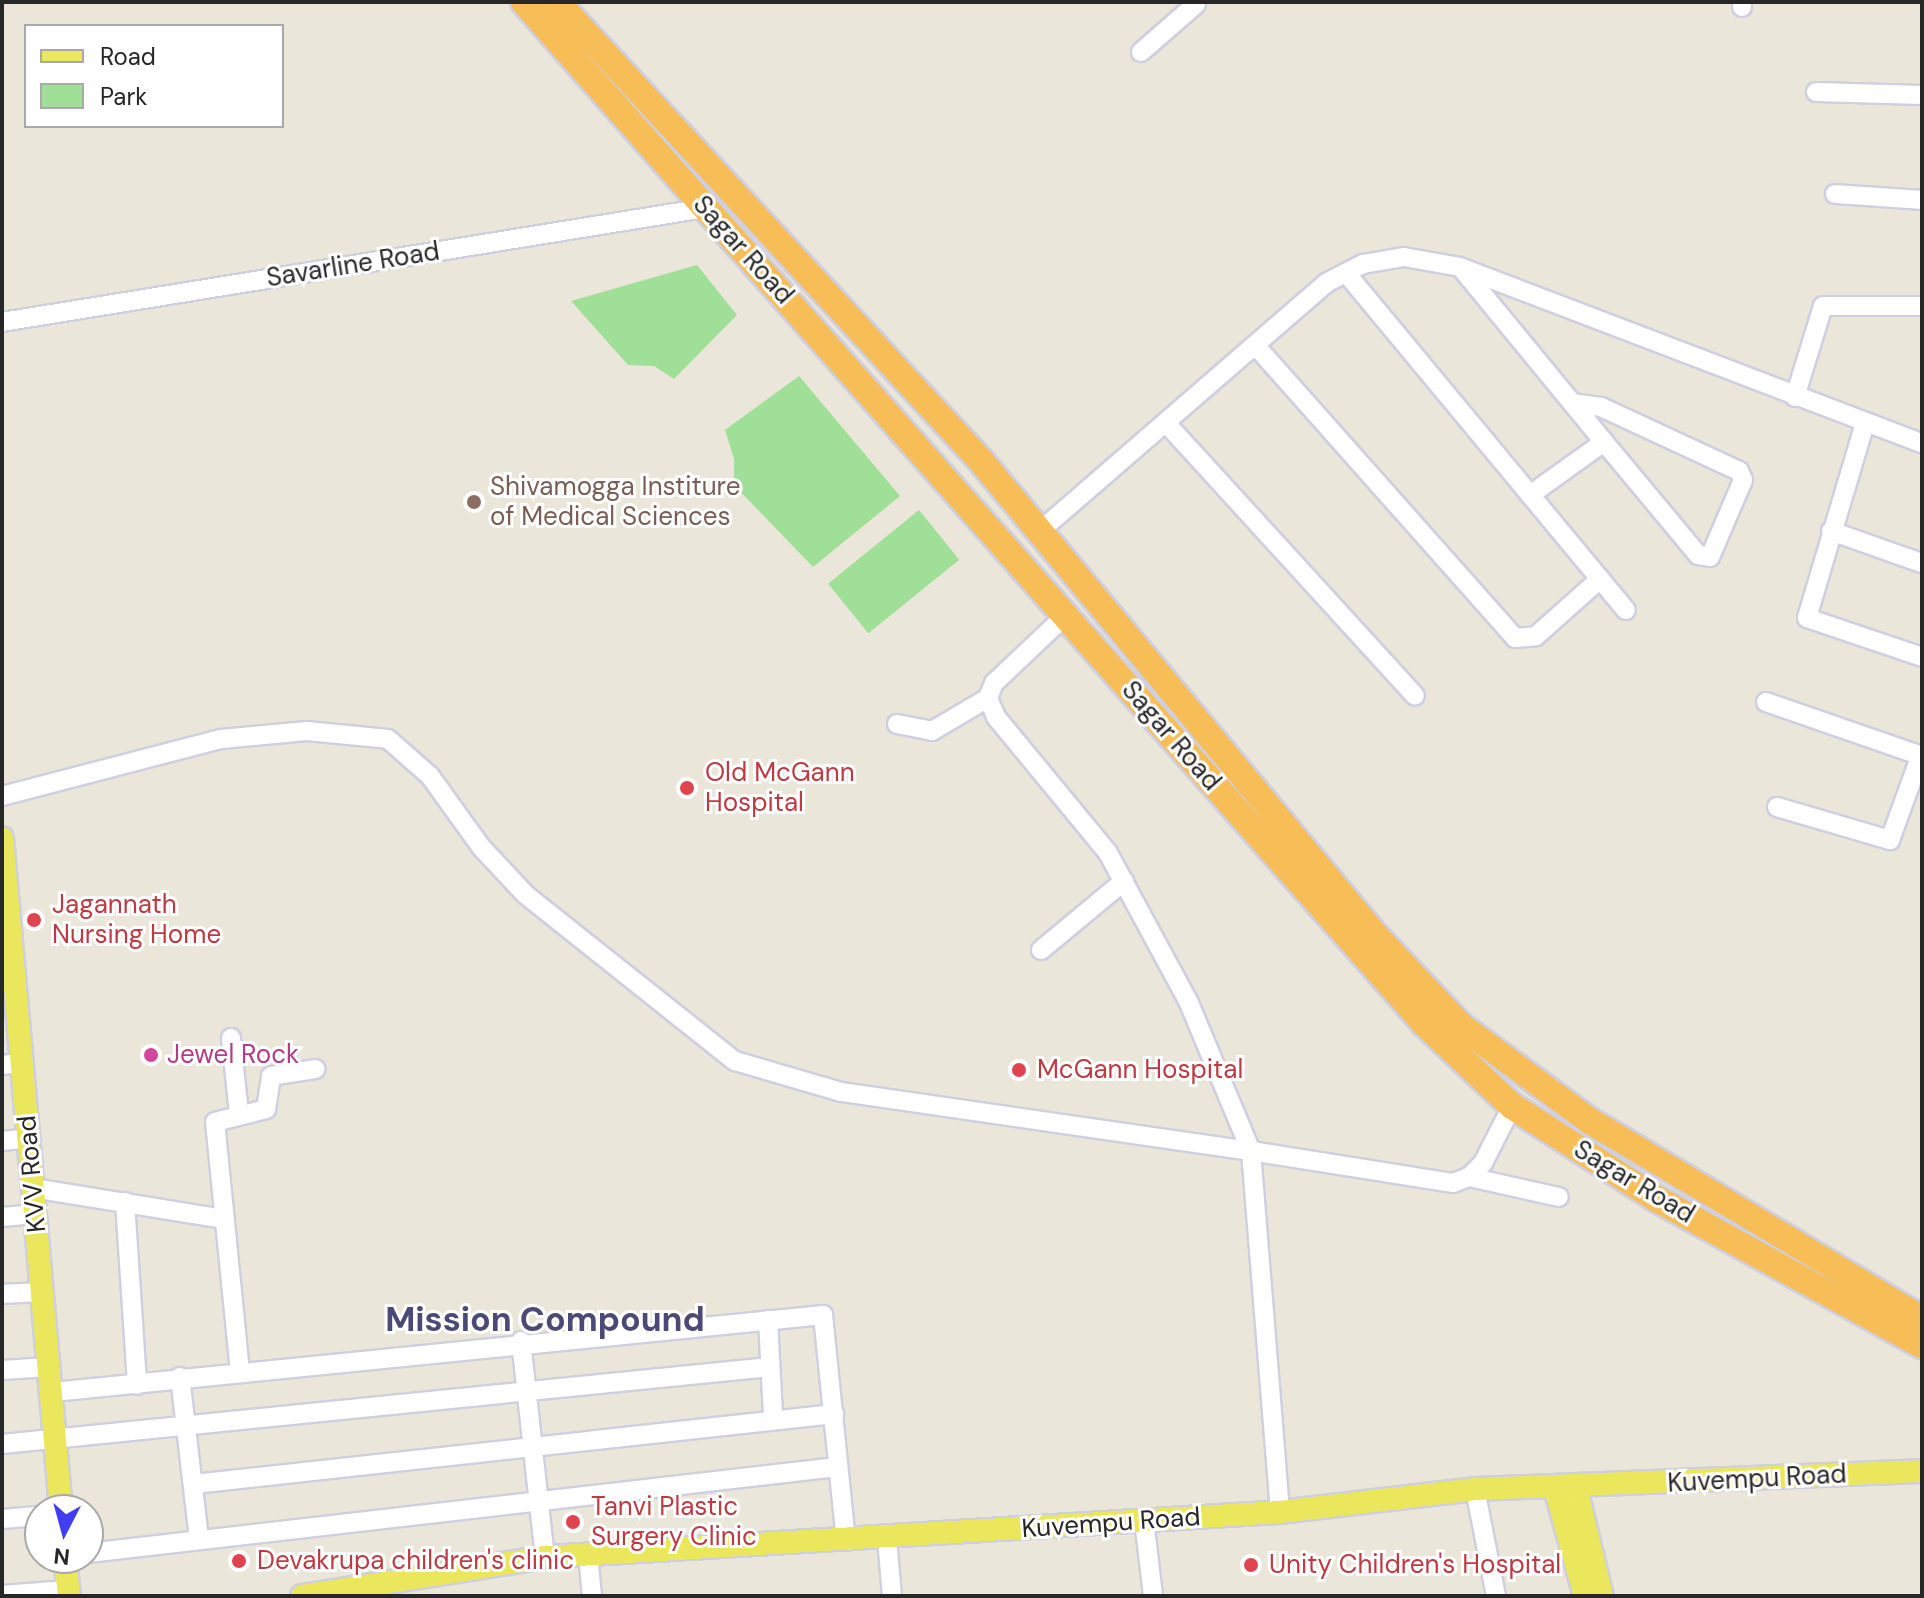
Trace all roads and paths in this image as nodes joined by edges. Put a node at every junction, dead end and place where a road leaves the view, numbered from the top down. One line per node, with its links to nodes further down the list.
1 (524, 2): 9 (highway, Sagar Road)
2 (557, 2): 22 (highway, Sagar Road)
3 (1196, 4): 4 (street)
4 (1141, 52)
5 (1816, 92): 6 (street)
6 (1922, 95)
7 (1835, 194): 8 (street)
8 (1922, 200)
9 (705, 208): 13 (street, Savarline Road); 27 (highway, Sagar Road)
10 (1460, 267): 11 (street); 15 (street); 16 (street)
11 (1346, 273): 14 (street); 21 (street)
12 (1922, 306): 15 (street)
13 (2, 322)
14 (1255, 345): 17 (street); 25 (street)
15 (1795, 397): 18 (street)
16 (1573, 403): 19 (street); 19 (street)
17 (1166, 423): 22 (street); 29 (street)
18 (1865, 423): 20 (street); 23 (street)
19 (1604, 442): 21 (street)
20 (1922, 443)
21 (1530, 495): 25 (street)
22 (1040, 531): 58 (highway, Sagar Road)
23 (1831, 531): 24 (street); 28 (street)
24 (1922, 563)
25 (1600, 579): 26 (street)
26 (1626, 610)
27 (1066, 615): 30 (street); 44 (highway, Sagar Road)
28 (1922, 657)
29 (1415, 696)
30 (988, 698): 32 (street); 37 (street)
31 (1766, 702): 33 (street)
32 (897, 724)
33 (1921, 755): 35 (street)
34 (2, 796): 48 (street)
35 (1777, 807)
36 (2, 840): 38 (main road, KVV Road)
37 (1124, 881): 39 (street); 48 (street)
38 (5, 907): 40 (main road, KVV Road)
39 (1041, 950)
40 (7, 988): 42 (main road, KVV Road)
41 (231, 1038): 45 (street)
42 (12, 1064): 46 (main road, KVV Road)
43 (315, 1069): 45 (street)
44 (1512, 1106): 49 (street); 61 (highway, Sagar Road)
45 (239, 1114): 55 (street)
46 (29, 1138): 47 (street); 50 (main road, KVV Road)
47 (2, 1141)
48 (1251, 1151): 49 (street); 83 (street)
49 (1469, 1177): 51 (street)
50 (33, 1188): 52 (street); 53 (main road, KVV Road)
51 (1559, 1197)
52 (125, 1202): 55 (street); 67 (street)
53 (35, 1214): 54 (street); 56 (main road, KVV Road)
54 (2, 1217)
55 (225, 1219): 65 (street)
56 (42, 1292): 57 (street); 62 (main road, KVV Road)
57 (2, 1294)
58 (1922, 1319)
59 (768, 1320): 60 (street); 63 (street); 70 (street)
60 (521, 1341): 65 (street); 68 (street)
61 (1922, 1345)
62 (49, 1367): 64 (street); 69 (main road, KVV Road)
63 (770, 1367): 68 (street); 71 (street)
64 (2, 1370)
65 (240, 1372): 66 (street)
66 (180, 1377): 67 (street); 72 (street)
67 (137, 1385): 69 (street)
68 (527, 1391): 72 (street); 75 (street)
69 (53, 1392): 73 (main road, KVV Road)
70 (834, 1414): 71 (street); 76 (street)
71 (773, 1417): 75 (street)
72 (189, 1426): 73 (street); 78 (street)
73 (55, 1440): 74 (street); 81 (main road, KVV Road)
74 (2, 1444)
75 (533, 1445): 78 (street); 82 (street)
76 (837, 1467): 82 (street); 89 (street)
77 (1922, 1471): 79 (main road, Kuvempu Road)
78 (194, 1484): 87 (street)
79 (1566, 1488): 80 (main road, Kuvempu Road); 100 (main road); 101 (main road)
80 (1475, 1489): 83 (main road, Kuvempu Road); 99 (street)
81 (60, 1494)
82 (538, 1501): 87 (street); 92 (street)
83 (1280, 1512): 86 (main road, Kuvempu Road)
84 (24, 1517): 85 (street)
85 (2, 1519)
86 (1144, 1520): 88 (main road, Kuvempu Road); 98 (street)
87 (199, 1538): 90 (street)
88 (887, 1539): 89 (main road, Kuvempu Road); 97 (street)
89 (846, 1541): 91 (main road, Kuvempu Road)
90 (104, 1551)
91 (588, 1554): 92 (main road, Kuvempu Road); 96 (street)
92 (545, 1557): 95 (main road, Kuvempu Road)
93 (69, 1593): 94 (street)
94 (2, 1595)
95 (302, 1596)
96 (592, 1596)
97 (892, 1596)
98 (1153, 1596)
99 (1496, 1596)
100 (1585, 1596)
101 (1602, 1596)

